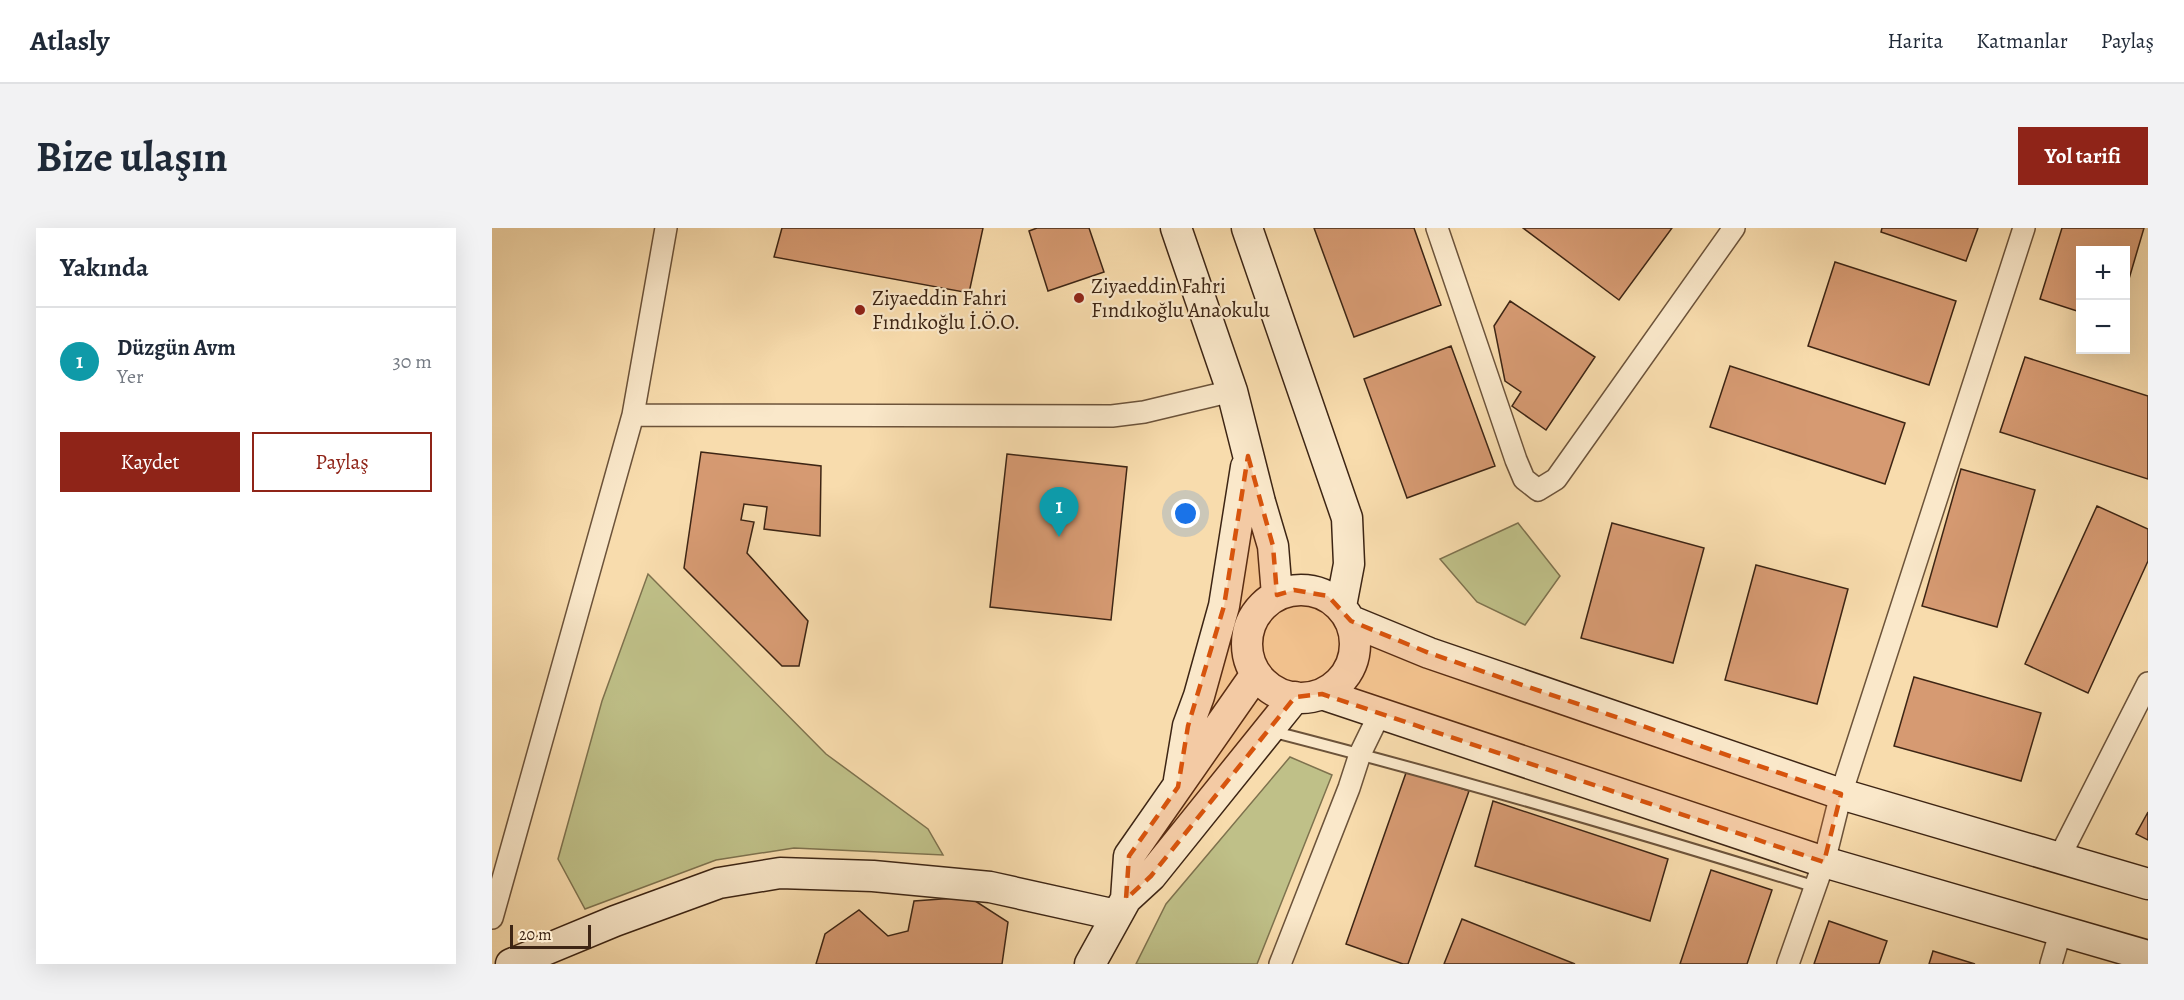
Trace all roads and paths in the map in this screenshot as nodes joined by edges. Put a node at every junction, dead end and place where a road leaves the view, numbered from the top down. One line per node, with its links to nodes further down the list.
1 (666, 228): 8 (street)
2 (1176, 228): 7 (street)
3 (1247, 228): 11 (street)
4 (1437, 228): 5 (street)
5 (1734, 228)
6 (2024, 228): 19 (street)
7 (1232, 391): 8 (street); 9 (street)
8 (633, 415): 24 (street)
9 (1248, 455): 10 (street); 18 (street)
10 (1277, 595): 11 (street); 12 (street)
11 (1346, 614): 14 (street); 19 (street)
12 (1256, 674): 14 (street); 18 (street)
13 (2148, 683): 20 (street)
14 (1309, 696): 15 (street); 16 (street)
15 (1380, 713): 17 (street); 21 (street)
16 (1269, 730): 17 (lane); 23 (street)
17 (1360, 754): 21 (lane); 29 (street)
18 (1178, 787): 23 (street)
19 (1841, 794): 20 (street); 21 (street)
20 (2059, 858): 22 (street)
21 (1820, 874): 25 (street); 30 (street)
22 (2148, 884)
23 (1121, 907): 27 (street); 28 (street)
24 (492, 918)
25 (2061, 930): 26 (street); 31 (street)
26 (2148, 956)
27 (512, 964)
28 (1090, 964)
29 (1280, 964)
30 (1788, 964)
31 (2050, 964)

